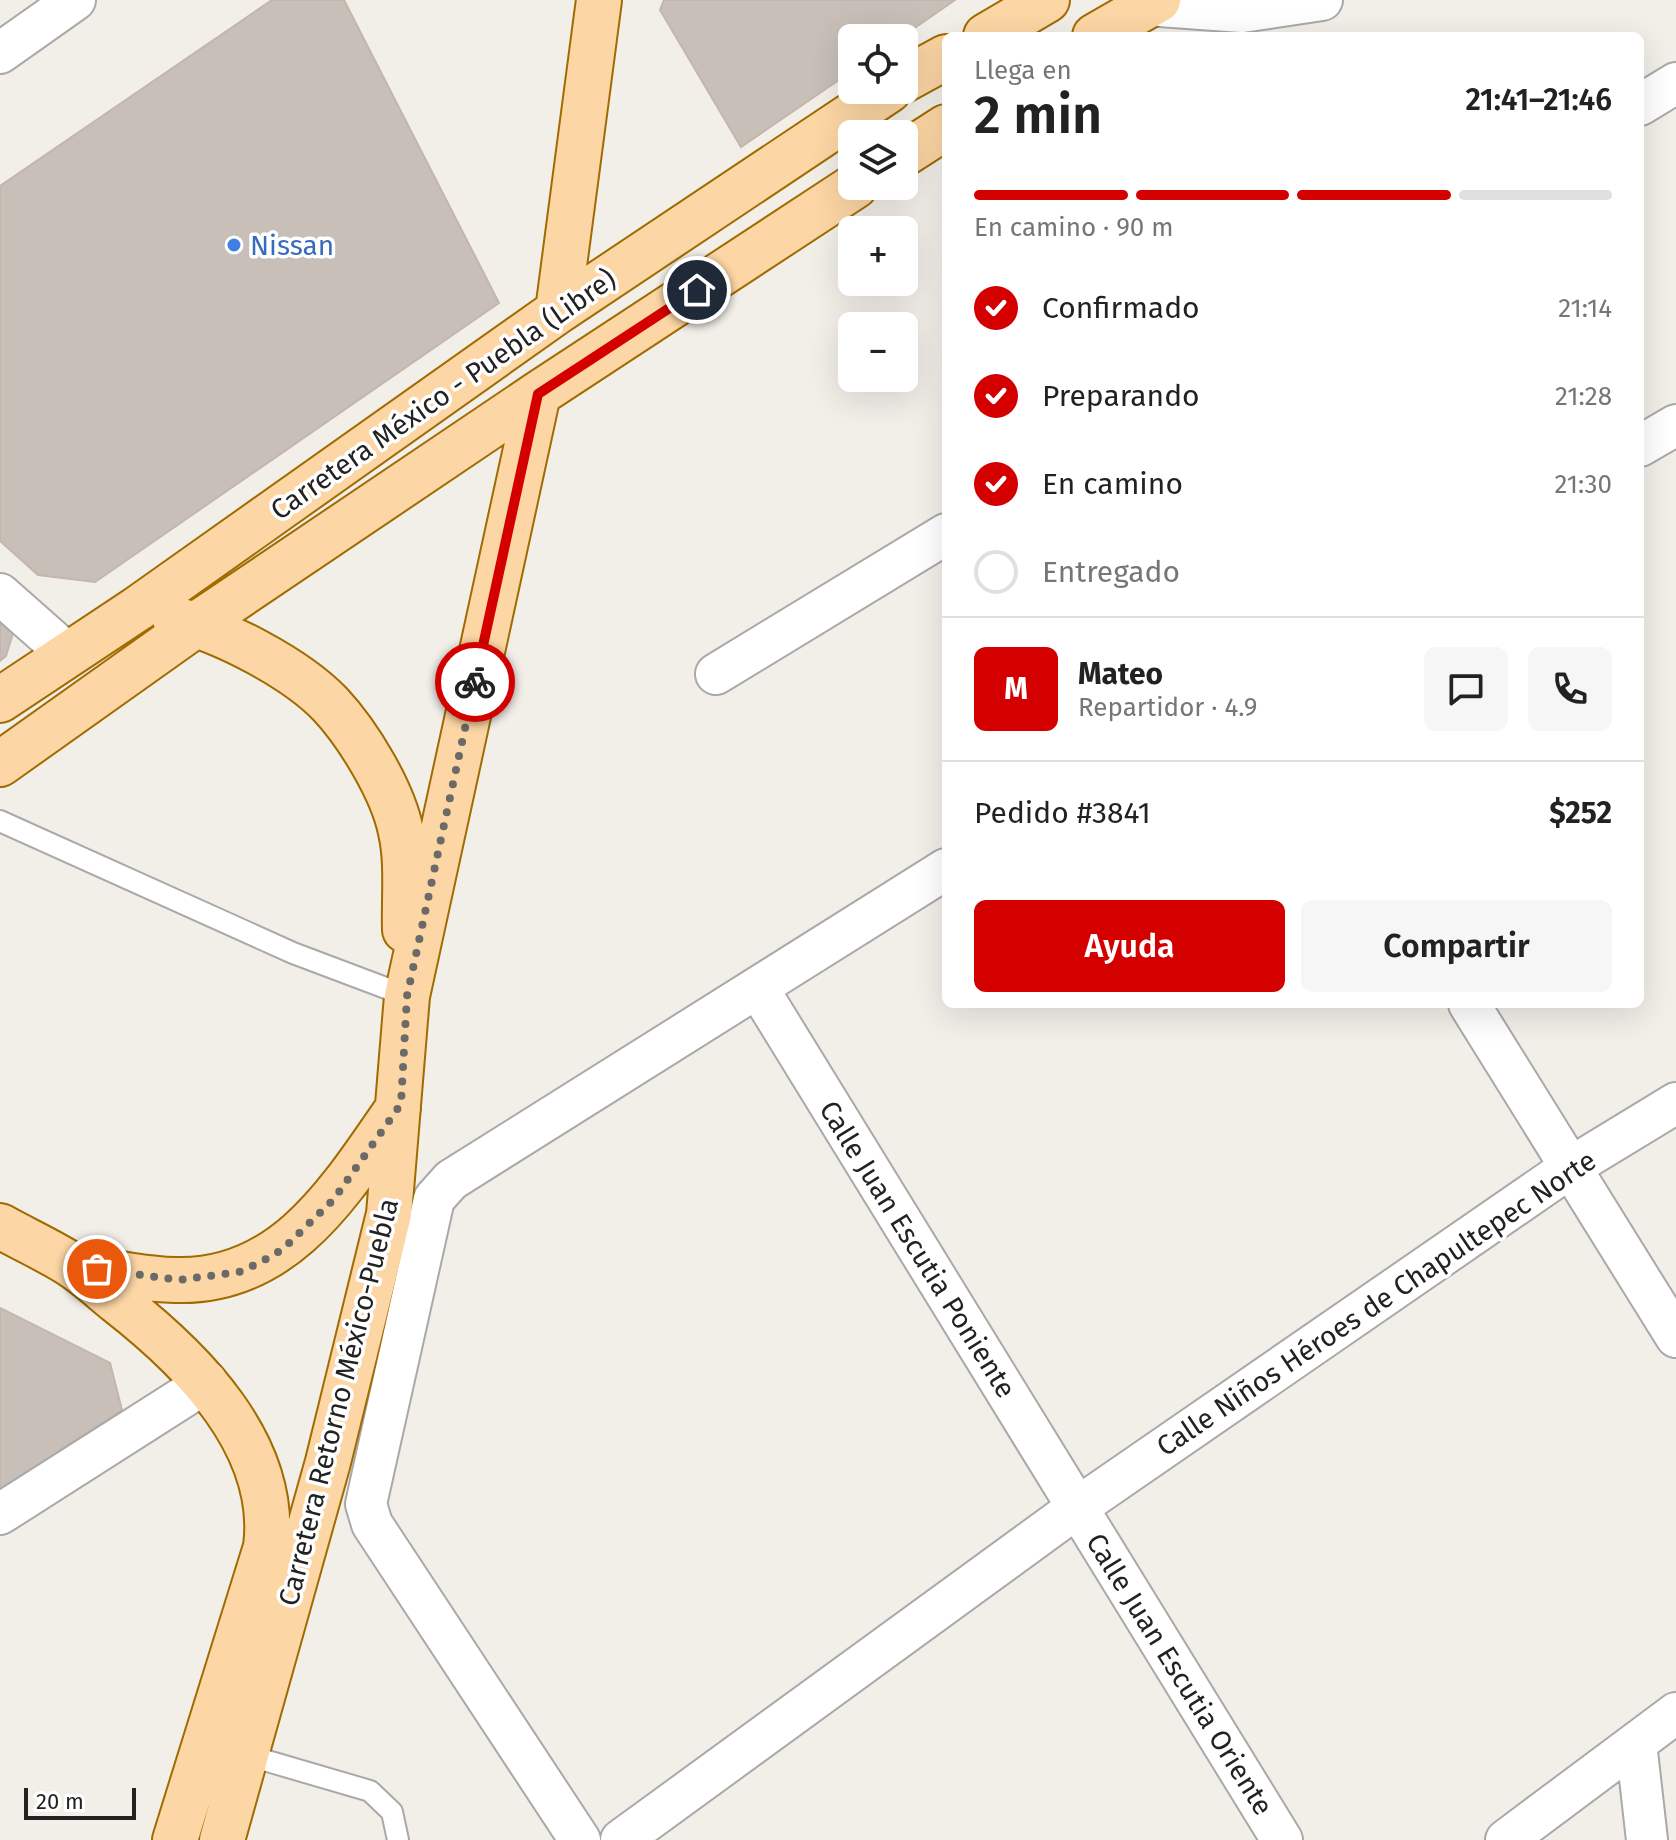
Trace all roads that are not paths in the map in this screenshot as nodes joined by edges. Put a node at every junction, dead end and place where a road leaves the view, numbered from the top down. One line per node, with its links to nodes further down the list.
1 (75, 0): 8 (street)
2 (599, 0): 17 (main road)
3 (1047, 0): 6 (main road)
4 (1322, 0): 5 (street)
5 (1152, 3): 7 (main road)
6 (1000, 32)
7 (1102, 32)
8 (0, 53)
9 (942, 59): 10 (main road)
10 (918, 72)
11 (1676, 83): 12 (street)
12 (1644, 103)
13 (868, 104): 17 (main road, Carretera México - Puebla (Libre))
14 (942, 130): 15 (main road)
15 (918, 145)
16 (838, 197): 18 (main road, Carretera México - Puebla (Libre))
17 (558, 311): 23 (main road, Carretera México - Puebla (Libre))
18 (538, 394): 24 (main road, Carretera México - Puebla (Libre)); 32 (main road, Carretera Retorno México-Puebla)
19 (1676, 425): 20 (street)
20 (1644, 444)
21 (942, 536): 26 (street)
22 (0, 594): 25 (street)
23 (137, 609): 24 (main road); 25 (main road, Carretera México - Puebla (Libre))
24 (197, 624): 28 (main road, Carretera México - Puebla (Libre)); 32 (main road)
25 (69, 655): 27 (main road, Carretera México - Puebla (Libre))
26 (716, 674)
27 (0, 700)
28 (0, 764)
29 (0, 821): 32 (lane)
30 (942, 872): 31 (street)
31 (759, 990): 41 (street, Calle Juan Escutia Poniente); 49 (street)
32 (407, 996): 35 (main road, Carretera Retorno México-Puebla)
33 (1476, 1008): 36 (street)
34 (1676, 1103): 36 (street, Calle Niños Héroes de Chapultepec Norte)
35 (401, 1104): 38 (main road); 45 (main road, Carretera Retorno México-Puebla)
36 (1571, 1167): 39 (street); 41 (street, Calle Niños Héroes de Chapultepec Norte)
37 (0, 1226): 38 (main road, Carretera Retorno México-Puebla)
38 (71, 1265): 40 (main road, Carretera Retorno México-Puebla)
39 (1676, 1337)
40 (207, 1382): 42 (street); 46 (main road, Carretera Retorno México-Puebla)
41 (1078, 1507): 50 (street, Calle Niños Héroes de Chapultepec Norte); 51 (street, Calle Juan Escutia Oriente)
42 (0, 1514)
43 (1676, 1713): 44 (street)
44 (1636, 1743): 52 (street); 53 (street)
45 (247, 1755): 47 (main road, Carretera Retorno México-Puebla); 48 (lane)
46 (175, 1840)
47 (222, 1840)
48 (398, 1840)
49 (580, 1840)
50 (621, 1840)
51 (1282, 1840)
52 (1506, 1840)
53 (1647, 1840)

